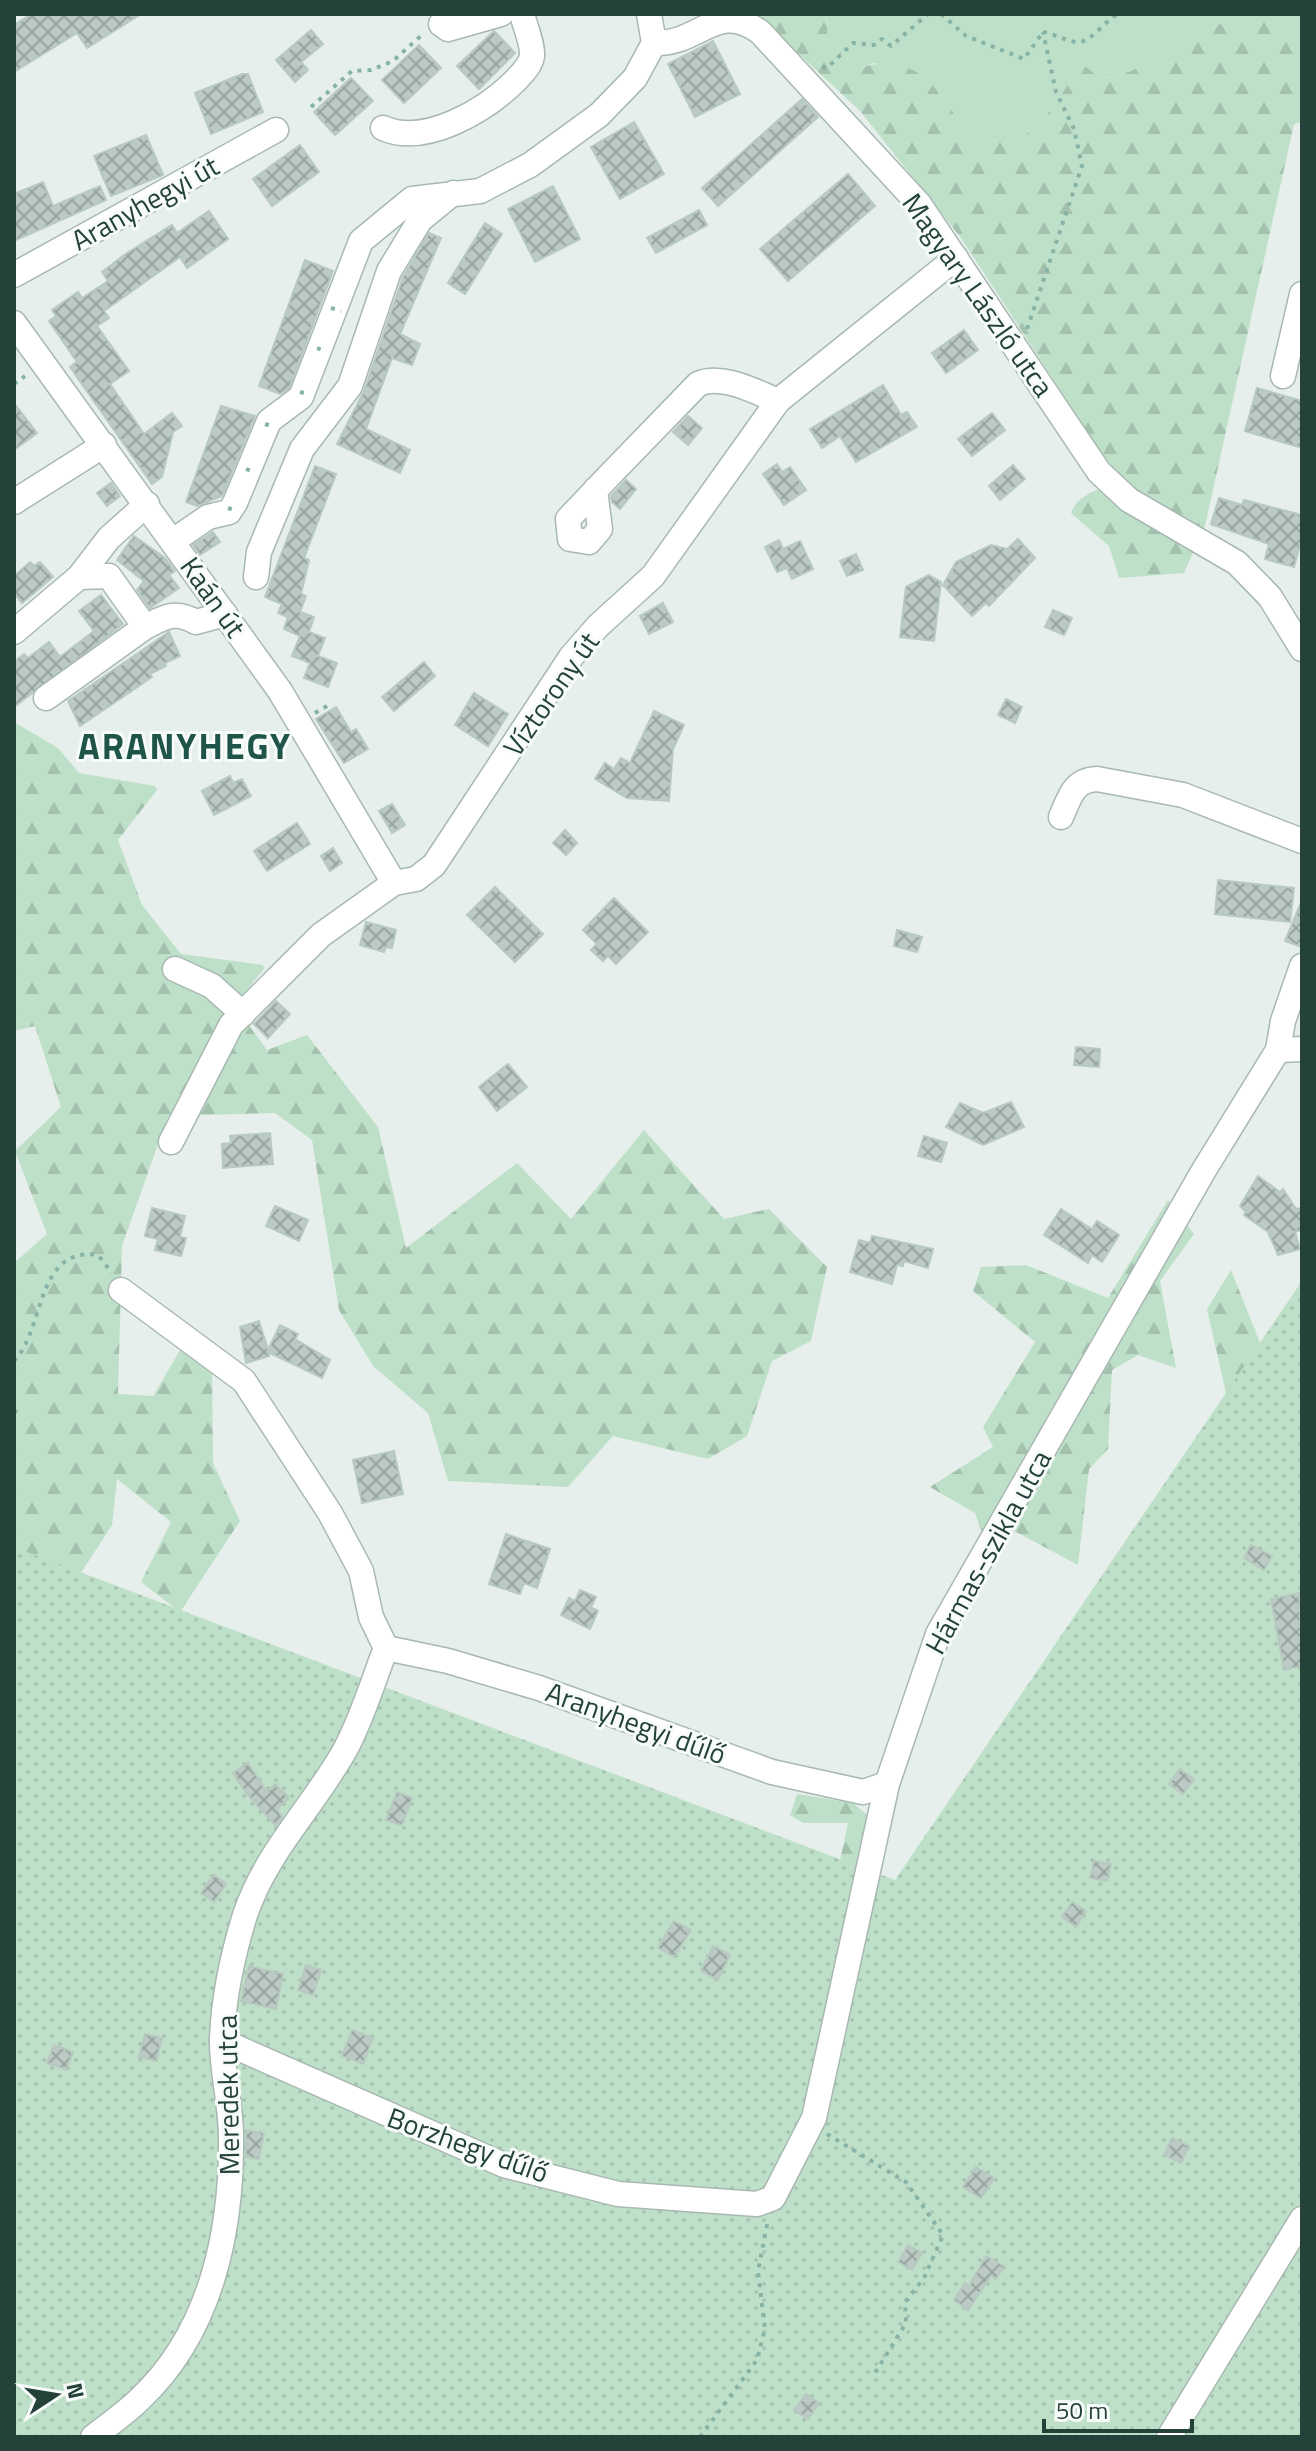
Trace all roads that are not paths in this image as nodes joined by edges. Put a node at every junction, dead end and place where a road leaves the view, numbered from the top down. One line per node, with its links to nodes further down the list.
1 (501, 14): 4 (street)
2 (522, 14): 6 (street)
3 (649, 14): 5 (street)
4 (434, 28)
5 (654, 43): 8 (street); 9 (street, Magyary László utca)
6 (383, 128)
7 (276, 130): 10 (street, Aranyhegyi út)
8 (453, 193): 19 (street); 21 (street)
9 (956, 258): 14 (street, Víztorony út); 25 (street, Magyary László utca)
10 (14, 275)
11 (1302, 294): 13 (street)
12 (14, 323): 15 (street, Kaán út)
13 (1283, 376)
14 (778, 401): 16 (street); 29 (street, Víztorony út)
15 (104, 445): 17 (street); 18 (street, Kaán út)
16 (595, 490)
17 (14, 502)
18 (147, 504): 19 (street, Kaán út); 20 (street)
19 (173, 541): 22 (street, Kaán út)
20 (79, 577): 23 (street); 24 (street)
21 (256, 577)
22 (225, 614): 23 (street); 29 (street, Kaán út)
23 (145, 627): 26 (street)
24 (14, 632)
25 (1302, 649)
26 (46, 698)
27 (1061, 817): 28 (street)
28 (1302, 841)
29 (394, 883): 32 (street, Víztorony út)
30 (1302, 966): 33 (street, Hármas-szikla utca)
31 (175, 969): 32 (street)
32 (237, 1019): 34 (street, Víztorony út)
33 (1290, 1050): 37 (street, Hármas-szikla utca)
34 (171, 1142)
35 (121, 1290): 36 (street)
36 (386, 1648): 37 (street, Aranyhegyi dűlő); 38 (street, Meredek utca)
37 (887, 1784): 39 (street, Hármas-szikla utca)
38 (222, 2041): 39 (street, Borzhegy dűlő); 41 (street, Meredek utca)
39 (773, 2198)
40 (1302, 2219): 42 (street)
41 (93, 2437)
42 (1169, 2437)

